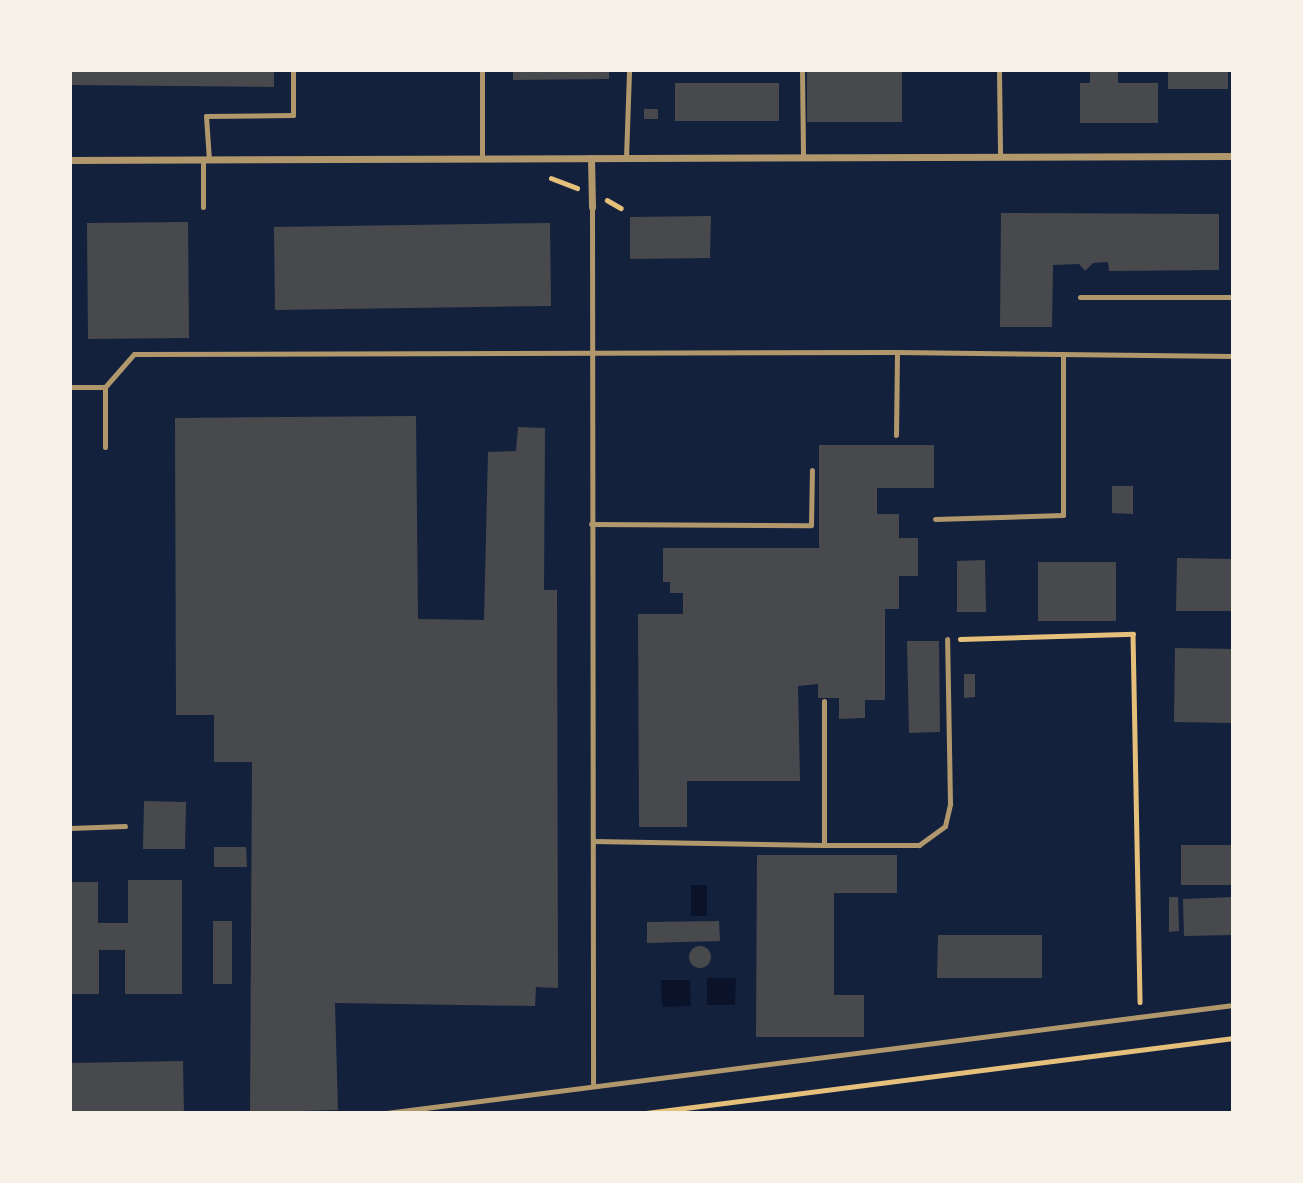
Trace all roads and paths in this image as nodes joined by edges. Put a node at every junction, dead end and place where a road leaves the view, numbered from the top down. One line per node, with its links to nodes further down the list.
1 (293, 70): 13 (lane)
2 (482, 70): 11 (lane)
3 (629, 70): 9 (lane)
4 (803, 70): 10 (lane)
5 (999, 70): 7 (lane)
6 (1233, 156): 7 (street)
7 (1000, 157): 10 (street)
8 (592, 158): 9 (street); 11 (street); 15 (street)
9 (626, 158): 10 (street)
10 (803, 158)
11 (482, 159): 13 (street)
12 (70, 160): 13 (street)
13 (206, 160): 14 (lane)
14 (203, 207)
15 (592, 207): 19 (lane)
16 (1080, 297): 17 (lane)
17 (1233, 297)
18 (897, 352): 19 (lane); 20 (lane); 24 (lane)
19 (594, 354): 23 (lane); 28 (lane)
20 (1063, 354): 21 (lane); 27 (lane)
21 (1233, 356)
22 (70, 387): 23 (lane)
23 (105, 387): 25 (lane)
24 (896, 435)
25 (105, 447)
26 (812, 470): 28 (lane)
27 (935, 519)
28 (591, 524): 33 (lane)
29 (947, 639): 34 (lane); 36 (path)
30 (824, 701): 34 (lane)
31 (125, 826): 32 (lane)
32 (70, 828)
33 (593, 841): 34 (lane); 38 (lane)
34 (824, 845)
35 (1233, 1005): 36 (lane)
36 (1140, 1017): 38 (lane)
37 (1233, 1038): 40 (path)
38 (593, 1084): 39 (lane)
39 (386, 1113)
40 (646, 1113)

